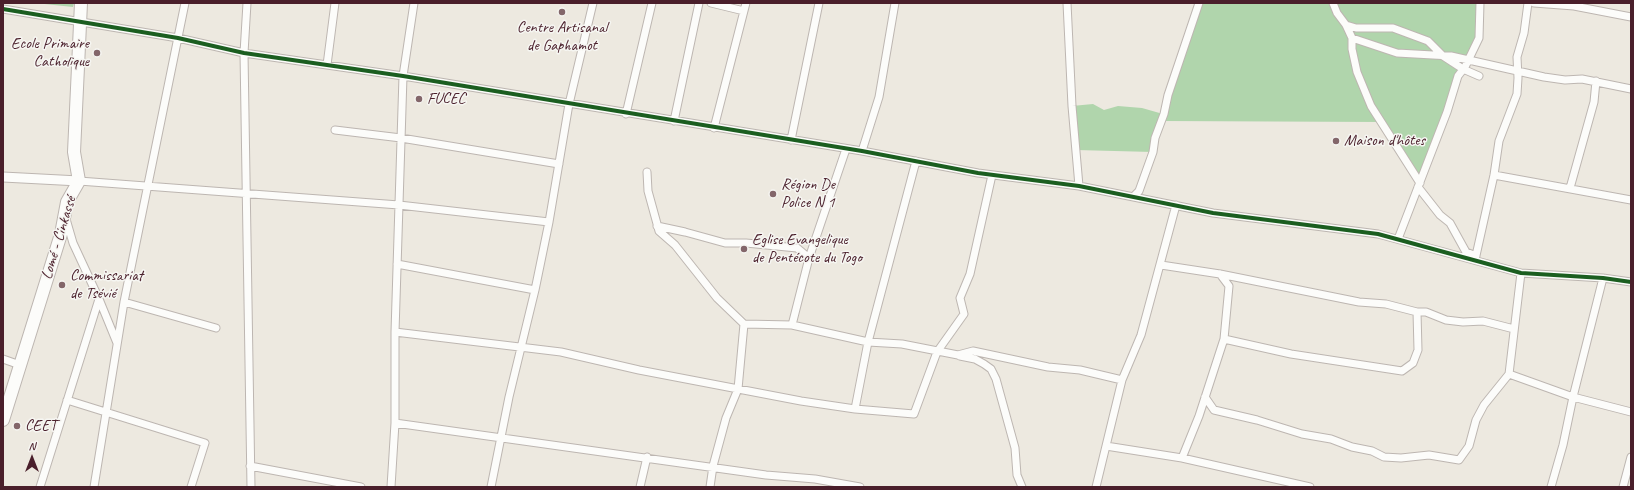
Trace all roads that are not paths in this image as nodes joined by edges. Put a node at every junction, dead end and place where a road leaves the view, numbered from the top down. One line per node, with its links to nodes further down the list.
1 (81, 3): 21 (highway, Lomé - Cinkassé)
2 (185, 3): 23 (street)
3 (247, 3): 25 (street)
4 (335, 3): 28 (street)
5 (414, 3): 31 (street)
6 (593, 3): 35 (street)
7 (652, 3): 36 (street)
8 (699, 3): 37 (street)
9 (711, 3): 19 (street)
10 (746, 3): 19 (street)
11 (819, 3): 41 (street)
12 (895, 3): 43 (street)
13 (1067, 3): 53 (street)
14 (1199, 3): 56 (street)
15 (1333, 3): 22 (street)
16 (1480, 3): 27 (street)
17 (1533, 3): 20 (street); 30 (street)
18 (3, 9): 21 (street)
19 (744, 11): 38 (street)
20 (1631, 17)
21 (79, 21): 23 (street); 50 (highway, Lomé - Cinkassé)
22 (1346, 25): 24 (street); 26 (street)
23 (178, 38): 25 (street); 52 (street)
24 (1352, 38): 26 (street); 51 (street)
25 (244, 53): 28 (street); 55 (street)
26 (1443, 56): 27 (street); 29 (street)
27 (1468, 61): 29 (street); 30 (street)
28 (327, 65): 31 (street)
29 (1463, 70): 32 (street); 51 (street)
30 (1518, 70): 33 (street); 48 (street)
31 (403, 76): 35 (street); 40 (street)
32 (1479, 76)
33 (1596, 81): 34 (street); 54 (street)
34 (1631, 89)
35 (568, 104): 36 (street); 45 (street)
36 (626, 114): 37 (street)
37 (674, 121): 38 (street)
38 (714, 128): 41 (street)
39 (335, 130): 40 (street)
40 (401, 138): 45 (street); 58 (street)
41 (791, 140): 42 (street)
42 (846, 149): 43 (street); 64 (street)
43 (862, 151): 44 (street)
44 (916, 161): 47 (street); 82 (street)
45 (559, 164): 61 (street)
46 (647, 172): 62 (street)
47 (992, 175): 53 (street); 85 (street)
48 (1494, 175): 54 (street); 65 (street)
49 (3, 177): 50 (street)
50 (80, 181): 52 (street); 60 (highway, Lomé - Cinkassé)
51 (1419, 185): 63 (street); 65 (street)
52 (149, 186): 55 (street); 74 (street)
53 (1079, 186): 56 (street)
54 (1570, 188): 57 (street)
55 (245, 193): 58 (street); 105 (street)
56 (1134, 196): 59 (street)
57 (1631, 200)
58 (399, 204): 61 (street); 66 (street)
59 (1176, 205): 63 (street); 67 (street)
60 (65, 217): 73 (street); 88 (highway, Lomé - Cinkassé)
61 (549, 222): 72 (street)
62 (657, 226): 64 (street); 76 (street)
63 (1398, 239): 65 (street)
64 (809, 258): 77 (street)
65 (1476, 258): 68 (street)
66 (397, 264): 72 (street); 80 (street)
67 (1161, 265): 69 (street); 90 (street)
68 (1521, 273): 70 (street); 79 (street)
69 (1220, 274): 75 (street); 81 (street)
70 (1603, 278): 71 (street); 93 (street)
71 (1631, 282)
72 (535, 290): 84 (street)
73 (99, 299): 83 (street); 94 (street)
74 (124, 302): 78 (street); 83 (street)
75 (1417, 312): 79 (street); 81 (street)
76 (744, 324): 77 (street); 91 (street)
77 (792, 325): 82 (street)
78 (216, 328)
79 (1514, 330): 89 (street)
80 (395, 332): 84 (street); 99 (street)
81 (1224, 339): 92 (street)
82 (868, 342): 85 (street); 95 (street)
83 (117, 344): 96 (street)
84 (520, 348): 91 (street); 100 (street)
85 (937, 352): 86 (street); 95 (street)
86 (958, 355): 90 (street); 117 (street)
87 (3, 358): 88 (street)
88 (20, 366): 98 (highway, Lomé - Cinkassé)
89 (1509, 374): 92 (street); 93 (street)
90 (1122, 380): 101 (street)
91 (738, 389): 95 (street); 106 (street)
92 (1205, 397): 104 (street)
93 (1573, 397): 97 (street); 120 (street)
94 (67, 400): 96 (street); 107 (street)
95 (855, 409)
96 (106, 412): 108 (street); 109 (street)
97 (1631, 412)
98 (3, 420)
99 (395, 423): 100 (street); 112 (street)
100 (501, 438): 102 (street); 113 (street)
101 (1106, 446): 104 (street); 118 (street)
102 (647, 457): 106 (street); 114 (street)
103 (1631, 457): 121 (street)
104 (1182, 458): 119 (street)
105 (250, 466): 110 (street); 111 (street)
106 (713, 466): 115 (street); 116 (street)
107 (40, 487)
108 (94, 487)
109 (191, 487)
110 (251, 487)
111 (361, 487)
112 (391, 487)
113 (491, 487)
114 (640, 487)
115 (710, 487)
116 (860, 487)
117 (1022, 487)
118 (1096, 487)
119 (1310, 487)
120 (1551, 487)
121 (1623, 487)

